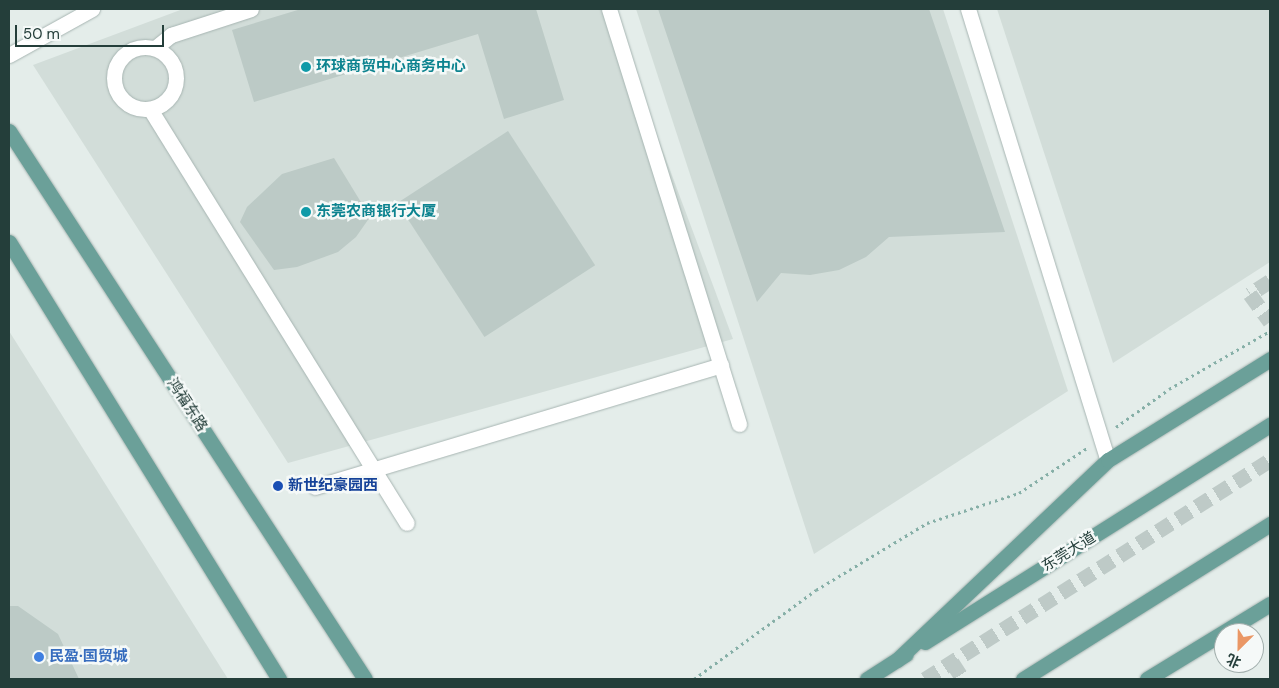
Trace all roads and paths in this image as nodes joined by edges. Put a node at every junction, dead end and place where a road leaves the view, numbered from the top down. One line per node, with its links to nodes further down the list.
1 (92, 9): 6 (street)
2 (251, 9): 5 (street)
3 (609, 9): 12 (street)
4 (968, 9): 15 (street)
5 (155, 48): 7 (street); 7 (street)
6 (9, 55)
7 (150, 109): 17 (street)
8 (9, 131): 24 (main road, 鸿福东路)
9 (9, 242): 23 (main road)
10 (1270, 331): 15 (path)
11 (1270, 359): 16 (main road)
12 (722, 365): 13 (street); 17 (street)
13 (739, 424)
14 (1270, 424): 22 (main road, 东莞大道)
15 (1101, 438): 16 (street); 25 (path)
16 (1108, 460): 22 (main road)
17 (375, 470): 18 (street); 19 (street)
18 (316, 487)
19 (406, 523)
20 (1270, 524): 27 (main road)
21 (1270, 604): 28 (main road)
22 (897, 660): 26 (main road, 东莞大道)
23 (279, 679)
24 (365, 679)
25 (694, 679)
26 (867, 679)
27 (1023, 679)
28 (1147, 679)

